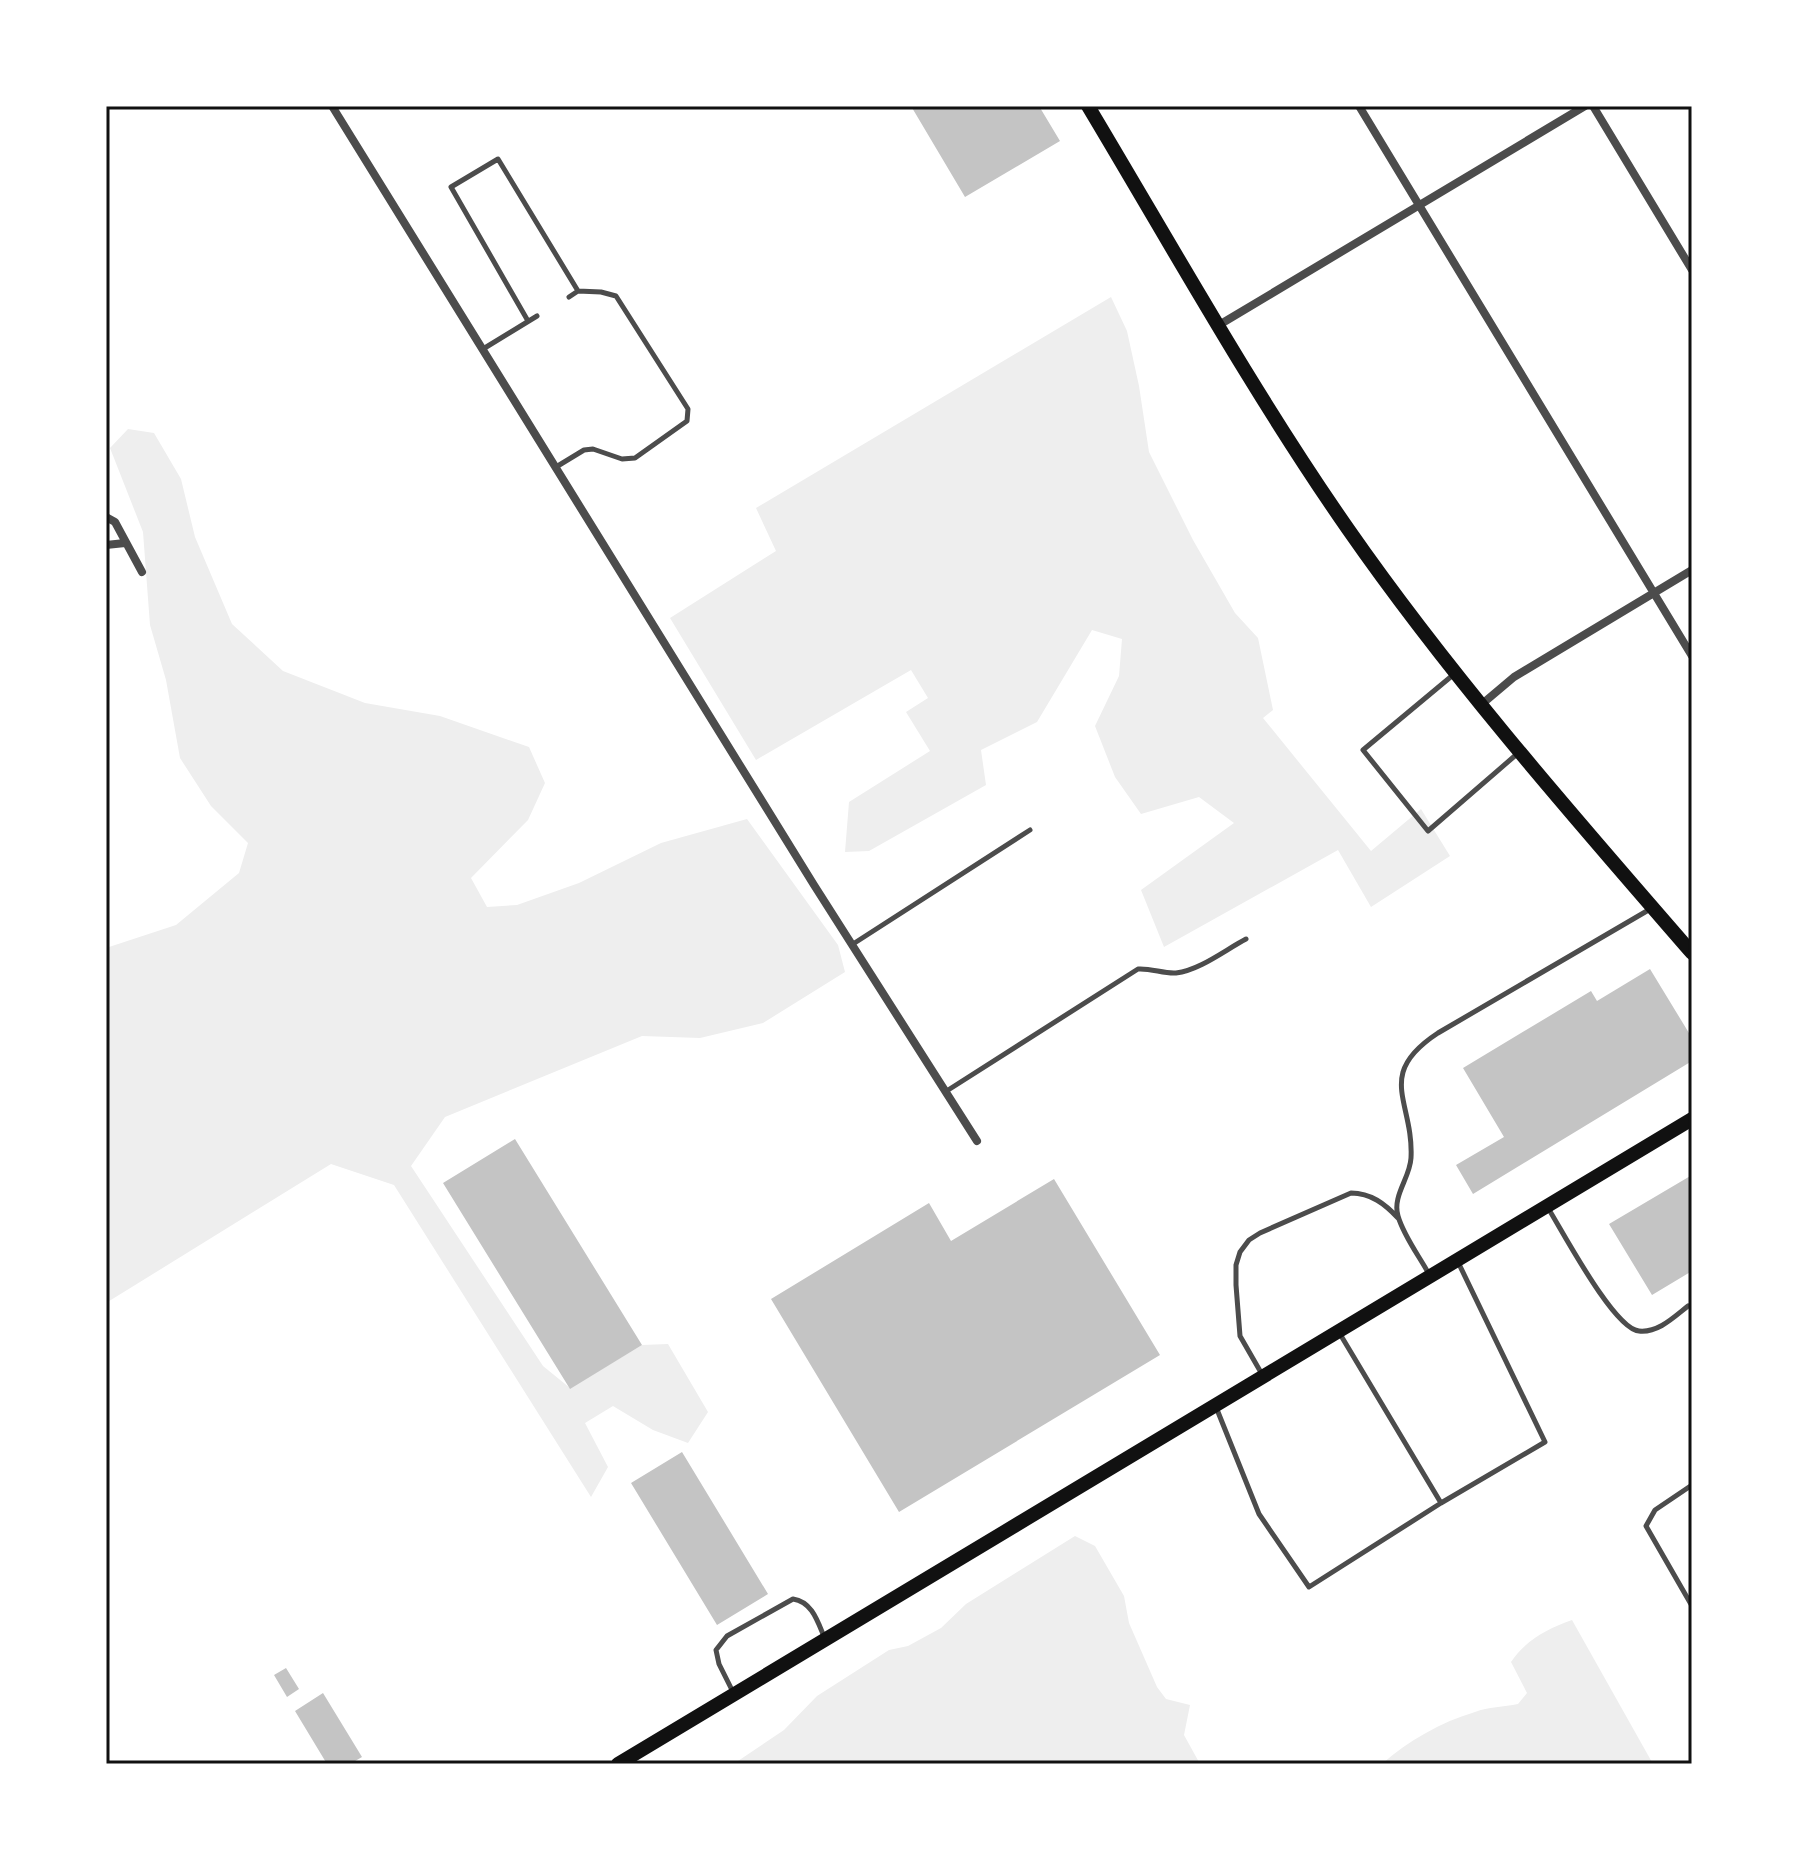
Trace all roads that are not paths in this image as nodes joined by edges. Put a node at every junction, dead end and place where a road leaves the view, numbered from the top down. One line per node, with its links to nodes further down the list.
1 (332, 106): 13 (street)
2 (1088, 106): 12 (main road)
3 (1359, 106): 6 (street)
4 (1585, 106): 6 (street)
5 (1593, 106): 7 (street)
6 (1420, 206): 12 (street); 20 (street)
7 (1692, 270)
8 (578, 291): 9 (lane); 11 (lane); 14 (lane)
9 (569, 297)
10 (537, 316): 11 (lane)
11 (528, 321): 13 (lane)
12 (1219, 325): 22 (main road)
13 (483, 349): 14 (street)
14 (556, 467): 28 (street)
15 (106, 517): 16 (street)
16 (125, 543): 17 (street); 19 (street)
17 (106, 545)
18 (1692, 570): 20 (street)
19 (142, 572)
20 (1654, 593): 21 (street); 23 (street)
21 (1692, 656)
22 (1457, 672): 23 (main road); 24 (lane)
23 (1482, 704): 24 (main road)
24 (1521, 751): 26 (main road)
25 (1030, 830): 28 (lane)
26 (1653, 907): 29 (main road); 34 (lane)
27 (1246, 939): 30 (lane)
28 (853, 944): 30 (street)
29 (1692, 953)
30 (945, 1092): 32 (street)
31 (1692, 1119): 33 (main road)
32 (977, 1141)
33 (1547, 1207): 35 (main road); 37 (lane)
34 (1399, 1219): 36 (lane); 39 (lane)
35 (1458, 1261): 36 (main road); 42 (lane)
36 (1431, 1277): 38 (main road)
37 (1688, 1306)
38 (1339, 1332): 39 (main road); 42 (lane)
39 (1264, 1377): 40 (main road)
40 (1216, 1406): 42 (lane); 44 (main road)
41 (1692, 1485): 43 (lane)
42 (1441, 1503)
43 (1692, 1606)
44 (826, 1640): 45 (main road); 45 (lane)
45 (734, 1694): 46 (main road)
46 (618, 1764)

